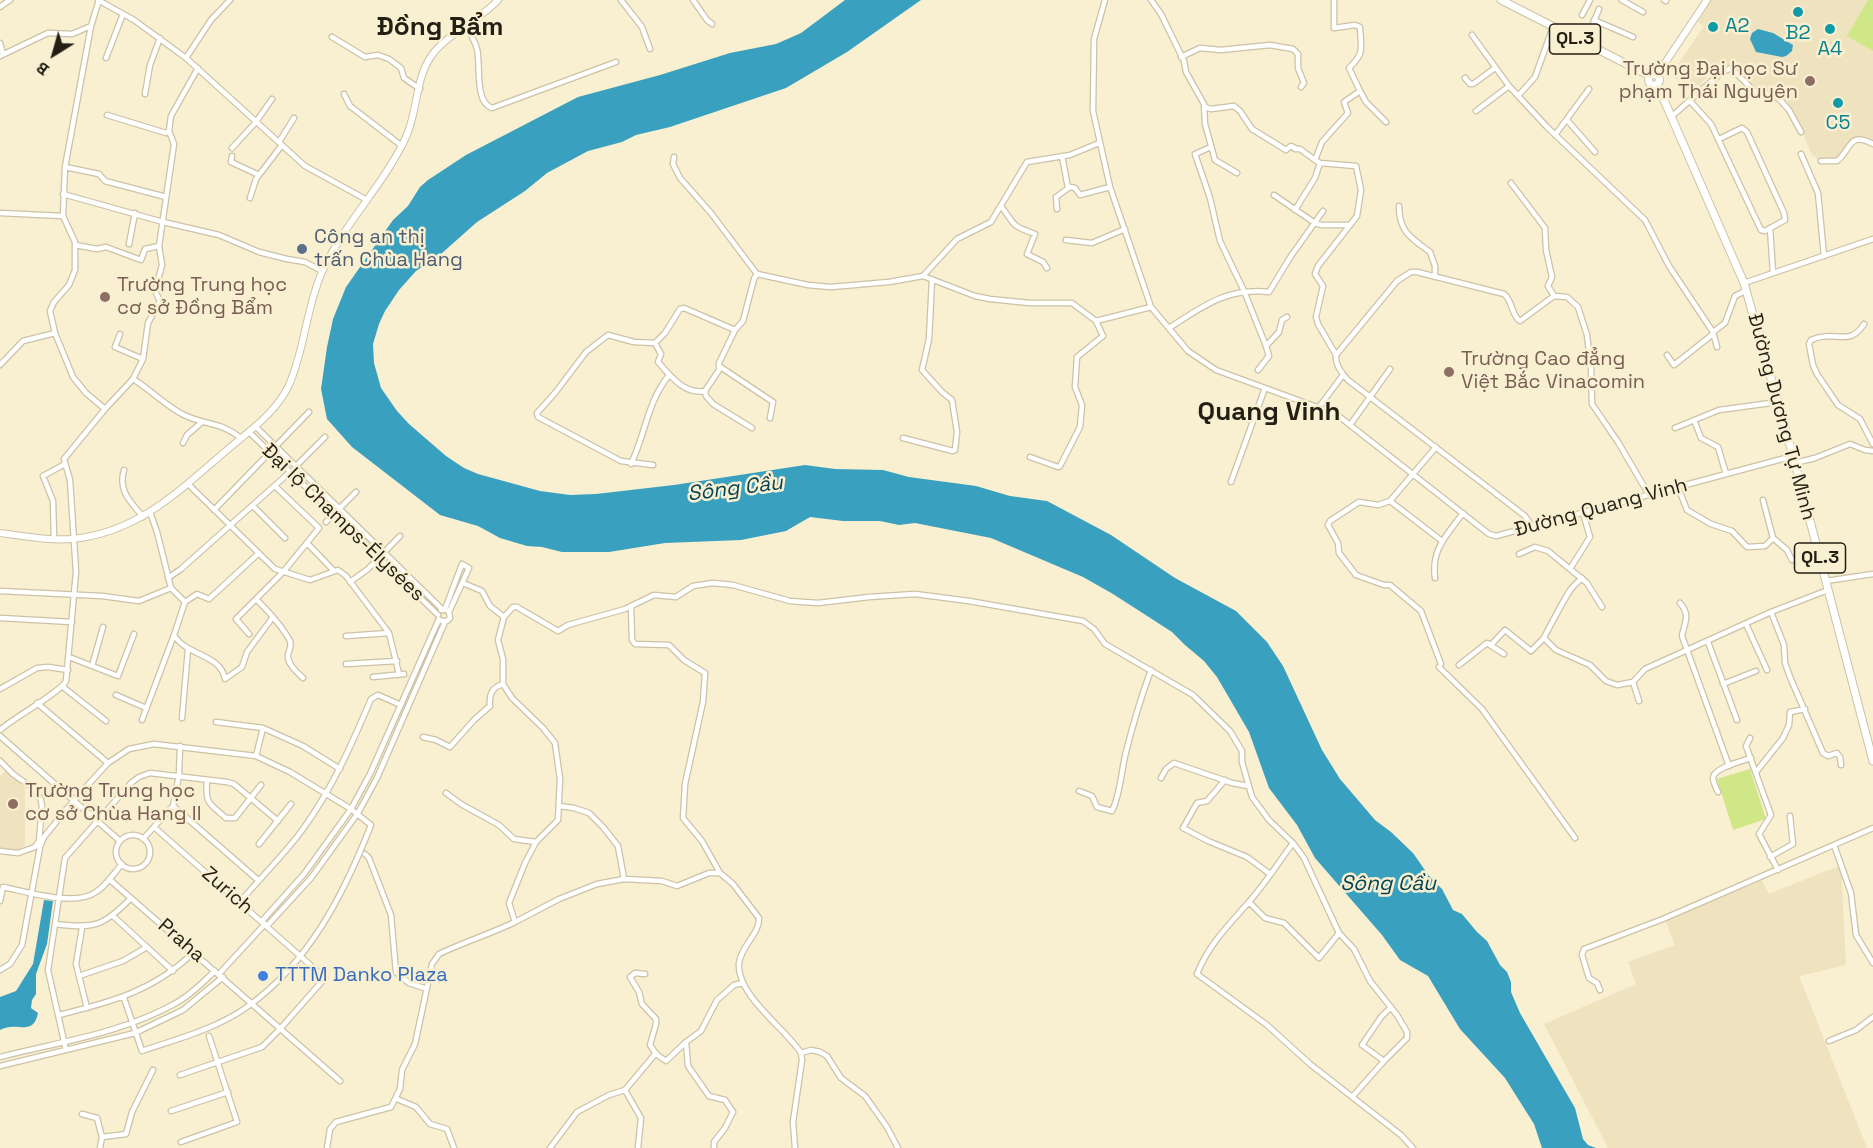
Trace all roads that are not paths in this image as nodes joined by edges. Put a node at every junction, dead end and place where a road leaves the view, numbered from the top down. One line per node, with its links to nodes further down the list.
1 (10, 0): 14 (street)
2 (99, 0): 17 (street); 21 (street)
3 (230, 0): 34 (street)
4 (498, 0): 22 (main road)
5 (693, 0): 20 (street)
6 (1105, 0): 62 (street, Đường Quang Vinh)
7 (1151, 0): 32 (street)
8 (1334, 0): 44 (street)
9 (1501, 0): 23 (highway, QL.3)
10 (1590, 0): 18 (street)
11 (1622, 0): 16 (street)
12 (1707, 0): 38 (main road)
13 (624, 1): 30 (street)
14 (0, 6)
15 (1599, 9): 19 (street)
16 (1643, 12)
17 (123, 14): 27 (street); 33 (street)
18 (1582, 15)
19 (1594, 20): 26 (street); 29 (street)
20 (712, 24)
21 (91, 26): 31 (street); 76 (street)
22 (466, 26): 35 (street); 42 (main road)
23 (1553, 27): 29 (highway, QL.3); 47 (street)
24 (1472, 35): 37 (street)
25 (332, 37): 42 (street)
26 (1633, 37)
27 (160, 38): 34 (street); 45 (street)
28 (0, 43): 31 (street)
29 (1585, 44): 38 (highway, QL.3)
30 (650, 49)
31 (2, 55)
32 (1181, 57): 41 (street); 50 (street)
33 (106, 58)
34 (186, 58): 36 (street)
35 (616, 62)
36 (198, 68): 56 (street); 58 (street)
37 (1495, 68): 39 (street); 40 (street)
38 (1653, 76): 53 (highway, Đường Dương Tự Minh / QL.3)
39 (1465, 78)
40 (1509, 86): 47 (street); 51 (street)
41 (1301, 87)
42 (420, 89): 65 (main road)
43 (1589, 89): 55 (street)
44 (1360, 91): 57 (street); 73 (street)
45 (145, 94)
46 (344, 94): 65 (street)
47 (1518, 96): 60 (street)
48 (272, 99): 56 (street)
49 (1690, 101): 53 (street); 59 (street); 61 (street)
50 (1205, 107): 66 (street); 73 (street)
51 (1476, 111)
52 (107, 115): 58 (street)
53 (1671, 117): 113 (highway, Đường Dương Tự Minh / QL.3)
54 (294, 118): 63 (street)
55 (1568, 120): 60 (street); 68 (street)
56 (256, 122): 63 (street); 67 (street)
57 (1386, 122)
58 (169, 131): 84 (street)
59 (1802, 132)
60 (1555, 135): 123 (street)
61 (1719, 139): 99 (street); 99 (street)
62 (1099, 143): 71 (street); 80 (street, Đường Quang Vinh)
63 (280, 144): 78 (street); 86 (street)
64 (1873, 144): 74 (street)
65 (402, 146): 86 (main road)
66 (1210, 147): 77 (street); 114 (street)
67 (232, 148)
68 (1595, 152)
69 (1801, 154): 105 (street)
70 (231, 156): 78 (street)
71 (1062, 156): 81 (street); 87 (street)
72 (674, 157): 109 (street)
73 (1315, 160): 75 (street)
74 (1821, 161)
75 (1320, 163): 90 (street); 97 (street)
76 (65, 167): 82 (street); 84 (street)
77 (1237, 173)
78 (259, 176): 85 (street)
79 (1511, 183): 115 (street)
80 (1110, 187): 81 (street); 98 (street, Đường Quang Vinh)
81 (1068, 188): 89 (street)
82 (63, 194): 93 (street); 94 (street)
83 (1274, 195): 90 (street)
84 (166, 196): 95 (street)
85 (250, 198)
86 (366, 200): 107 (main road)
87 (1001, 206): 106 (street); 110 (street)
88 (1399, 206): 111 (street)
89 (1057, 209)
90 (1295, 210): 96 (street)
91 (1323, 211): 96 (street)
92 (0, 213): 94 (street)
93 (135, 213): 95 (street); 102 (street)
94 (63, 216): 103 (street)
95 (163, 222): 104 (street); 107 (street)
96 (1315, 223): 97 (street); 114 (street)
97 (1350, 225): 128 (street)
98 (1125, 228): 101 (street); 116 (street, Đường Quang Vinh)
99 (1770, 228): 108 (street)
100 (1873, 239): 105 (street)
101 (1066, 240)
102 (129, 244)
103 (75, 245): 104 (street); 122 (street)
104 (159, 246): 130 (street)
105 (1824, 256): 108 (street)
106 (1047, 268)
107 (322, 271): 149 (main road)
108 (1773, 273): 113 (street)
109 (757, 274): 110 (street); 121 (street)
110 (923, 276): 112 (street)
111 (1435, 277): 115 (street); 128 (street)
112 (932, 280): 118 (street); 155 (street)
113 (1745, 286): 123 (street); 141 (highway, Đường Dương Tự Minh / QL.3)
114 (1244, 291): 120 (street); 126 (street)
115 (1554, 296): 177 (street)
116 (1151, 307): 118 (street); 120 (street, Đường Quang Vinh)
117 (1287, 317): 126 (street)
118 (1096, 321): 162 (street)
119 (1864, 324): 157 (street)
120 (1169, 328): 138 (street, Đường Quang Vinh)
121 (735, 330): 125 (street); 132 (street)
122 (55, 333): 131 (street); 143 (street)
123 (1713, 333): 127 (street); 129 (street)
124 (120, 334): 130 (street)
125 (655, 343): 135 (street); 165 (street)
126 (1266, 346): 134 (street)
127 (1717, 347)
128 (1336, 355): 136 (street)
129 (1667, 355)
130 (143, 359): 137 (street)
131 (0, 365)
132 (719, 366): 139 (street); 145 (street)
133 (1390, 369): 140 (street)
134 (1257, 370)
135 (669, 375): 139 (street); 165 (street)
136 (1343, 375): 140 (street); 142 (street)
137 (133, 379): 143 (street); 147 (street)
138 (1265, 388): 142 (street, Đường Quang Vinh); 172 (street)
139 (705, 391): 150 (street)
140 (1371, 397): 148 (street); 159 (street)
141 (1778, 402): 146 (street); 163 (highway, Đường Dương Tự Minh / QL.3)
142 (1319, 407): 148 (street, Đường Quang Vinh)
143 (105, 409): 164 (street)
144 (309, 412): 158 (street)
145 (770, 418)
146 (1694, 420): 151 (street); 170 (street)
147 (202, 422): 154 (street); 156 (street)
148 (1350, 425): 171 (street, Đường Quang Vinh)
149 (255, 426): 152 (main road); 158 (street, Đại lộ Champs-Élysées)
150 (752, 428)
151 (1675, 428)
152 (249, 432): 154 (main road); 161 (street, Đại lộ Champs-Élysées)
153 (326, 437): 167 (street)
154 (241, 438): 173 (main road)
155 (903, 438)
156 (183, 443)
157 (1873, 444)
158 (276, 447): 161 (street); 167 (street, Đại lộ Champs-Élysées)
159 (1436, 447): 171 (street); 190 (street)
160 (1873, 451): 163 (street, Đường Quang Vinh)
161 (270, 453): 169 (street, Đại lộ Champs-Élysées); 182 (street)
162 (1030, 457)
163 (1794, 460): 170 (street, Đường Quang Vinh); 211 (highway, Đường Dương Tự Minh / QL.3)
164 (65, 464): 195 (street); 196 (street)
165 (631, 464): 166 (street)
166 (653, 465)
167 (296, 466): 181 (street, Đại lộ Champs-Élysées)
168 (124, 470): 187 (street)
169 (290, 472): 174 (street); 186 (street, Đại lộ Champs-Élysées)
170 (1726, 474): 175 (street, Đường Quang Vinh)
171 (1414, 475): 179 (street); 184 (street, Đường Quang Vinh)
172 (1231, 482)
173 (189, 485): 182 (street); 183 (main road)
174 (276, 487): 180 (street); 198 (street)
175 (1678, 487): 177 (street, Đường Quang Vinh); 194 (street)
176 (356, 492): 181 (street)
177 (1649, 495): 185 (street, Đường Quang Vinh)
178 (1762, 500): 194 (street)
179 (1390, 501): 197 (street); 308 (street)
180 (253, 506): 189 (street); 193 (street)
181 (339, 509): 186 (street); 200 (street, Đại lộ Champs-Élysées)
182 (214, 510): 189 (street)
183 (150, 512): 187 (main road); 208 (street)
184 (1463, 513): 190 (street, Đường Quang Vinh); 197 (street)
185 (1583, 513): 190 (street, Đường Quang Vinh); 204 (street)
186 (334, 514): 188 (street); 202 (street, Đại lộ Champs-Élysées)
187 (142, 517): 196 (main road)
188 (326, 522)
189 (231, 526): 199 (street); 208 (street)
190 (1533, 527)
191 (0, 533): 195 (main road)
192 (400, 536): 200 (street)
193 (285, 538)
194 (1773, 538): 203 (street)
195 (54, 539): 196 (main road)
196 (75, 539): 217 (street)
197 (1443, 541): 209 (street)
198 (307, 543): 205 (street); 206 (street)
199 (259, 553): 205 (street); 219 (street)
200 (384, 553): 202 (street); 223 (street, Đại lộ Champs-Élysées)
201 (1519, 554): 204 (street)
202 (379, 557): 212 (street); 226 (street, Đại lộ Champs-Élysées)
203 (1792, 560)
204 (1570, 568): 210 (street)
205 (284, 571): 206 (street); 218 (street)
206 (334, 571): 212 (street)
207 (1873, 574): 211 (street)
208 (168, 578): 214 (street)
209 (1435, 578)
210 (1582, 578): 222 (street); 238 (street)
211 (1826, 581): 215 (highway, Đường Dương Tự Minh / QL.3)
212 (350, 582): 233 (street)
213 (462, 583): 223 (street, Đại lộ Champs-Élysées); 223 (street, Đại lộ Champs-Élysées); 227 (street)
214 (171, 588): 217 (street); 219 (street)
215 (1828, 590): 224 (street); 280 (highway, Đường Dương Tự Minh / QL.3)
216 (0, 591): 217 (street)
217 (74, 595): 229 (street)
218 (257, 600): 225 (street); 235 (street)
219 (185, 602): 236 (street)
220 (1680, 603): 242 (street)
221 (631, 606): 227 (street); 250 (street); 320 (street)
222 (1602, 607)
223 (446, 610): 226 (street, Đại lộ Champs-Élysées); 230 (street, Đại lộ Champs-Élysées)
224 (1772, 612): 231 (street); 265 (street)
225 (273, 617): 241 (street); 254 (street)
226 (439, 617): 230 (street, Đại lộ Champs-Élysées); 263 (street, Đại lộ Champs-Élysées)
227 (504, 617): 256 (street)
228 (0, 618): 229 (street)
229 (72, 622): 244 (street)
230 (445, 622): 302 (street, Đại lộ Champs-Élysées)
231 (1746, 624): 239 (street); 251 (street)
232 (103, 627): 248 (street)
233 (389, 633): 237 (street); 245 (street)
234 (134, 634): 248 (street)
235 (249, 634)
236 (174, 635): 241 (street); 264 (street)
237 (346, 636)
238 (1544, 638): 240 (street); 255 (street)
239 (1708, 642): 242 (street); 257 (street)
240 (1491, 645): 243 (street); 247 (street)
241 (188, 649): 266 (street)
242 (1687, 651): 255 (street); 283 (street)
243 (1504, 654)
244 (69, 657): 248 (street); 249 (street)
245 (397, 660): 246 (street); 253 (street)
246 (346, 664)
247 (1459, 665)
248 (92, 666)
249 (68, 670): 258 (street); 259 (street)
250 (1151, 670): 291 (street); 292 (street)
251 (1767, 670)
252 (1756, 671): 257 (street)
253 (373, 677)
254 (303, 678)
255 (1633, 682): 261 (street)
256 (504, 684): 274 (street); 300 (street)
257 (1724, 684): 268 (street)
258 (63, 687): 262 (street); 269 (street)
259 (0, 689)
260 (117, 695): 264 (street)
261 (1638, 701)
262 (37, 703): 271 (street); 281 (street)
263 (401, 705): 284 (street); 301 (street, Đại lộ Champs-Élysées)
264 (146, 708): 267 (street)
265 (1805, 709): 282 (street); 285 (street)
266 (182, 718)
267 (142, 720)
268 (1737, 720)
269 (106, 721)
270 (216, 722): 272 (street)
271 (1, 726)
272 (263, 728): 277 (street); 284 (street)
273 (0, 736): 297 (street)
274 (423, 738)
275 (1750, 738): 278 (street)
276 (180, 746): 277 (street); 281 (street); 286 (street)
277 (256, 756): 295 (street)
278 (1750, 758): 283 (street); 285 (street)
279 (0, 761): 315 (street)
280 (1873, 761)
281 (108, 763): 297 (street)
282 (1841, 765)
283 (1729, 766): 293 (street)
284 (340, 769): 295 (street)
285 (1756, 772): 317 (street)
286 (179, 775): 288 (street); 299 (street); 304 (street)
287 (1161, 778): 289 (street)
288 (207, 780): 296 (street); 296 (street)
289 (1225, 780): 291 (street); 321 (street)
290 (261, 785): 296 (street)
291 (1248, 786): 312 (street)
292 (1079, 791)
293 (1718, 792)
294 (446, 793): 311 (street)
295 (325, 794): 301 (street); 324 (street)
296 (250, 799): 305 (street)
297 (74, 800): 304 (street); 326 (street)
298 (291, 804): 305 (street)
299 (173, 806): 306 (street); 324 (street)
300 (558, 806): 311 (street); 323 (street)
301 (351, 809): 302 (street); 334 (street, Đại lộ Champs-Élysées)
302 (358, 813): 334 (street, Đại lộ Champs-Élysées); 340 (street)
303 (1790, 816): 317 (street)
304 (97, 821): 310 (street); 327 (street)
305 (278, 821): 313 (street)
306 (154, 827): 309 (street); 330 (street, Zurich)
307 (1873, 828): 314 (street)
308 (1575, 837)
309 (143, 839): 310 (street); 318 (street)
310 (120, 841): 318 (street)
311 (536, 842): 333 (street)
312 (1293, 843): 321 (street); 337 (street)
313 (259, 844)
314 (1834, 845): 319 (street); 341 (street)
315 (0, 851)
316 (365, 854): 348 (street)
317 (1770, 857): 319 (street)
318 (122, 864): 322 (street)
319 (1778, 870): 349 (street)
320 (720, 873): 323 (street); 347 (street)
321 (1270, 874): 331 (street)
322 (109, 879): 327 (street); 328 (street, Praha)
323 (624, 879): 333 (street)
324 (258, 880): 330 (street)
325 (2, 885): 326 (street); 329 (street)
326 (31, 893): 327 (street); 342 (street)
327 (60, 898): 335 (street)
328 (131, 898): 332 (street); 339 (street, Praha)
329 (0, 901)
330 (240, 902): 334 (street, Zurich)
331 (1249, 902): 337 (street); 375 (street)
332 (113, 916): 336 (street); 338 (street)
333 (514, 922): 348 (street)
334 (265, 923): 340 (street, Zurich); 344 (street, Đại lộ Champs-Élysées)
335 (56, 924): 336 (street); 354 (street)
336 (82, 928): 346 (street)
337 (1339, 933): 352 (street)
338 (147, 947): 343 (street); 346 (street)
339 (194, 952): 343 (street); 344 (street, Praha)
340 (300, 955): 351 (street); 357 (street, Zurich)
341 (1873, 963)
342 (0, 970)
343 (173, 971): 350 (street)
344 (219, 974): 351 (street, Praha); 356 (street, Đại lộ Champs-Élysées); 358 (street, Đại lộ Champs-Élysées)
345 (645, 974): 364 (street)
346 (79, 976): 353 (street)
347 (743, 983): 362 (street); 365 (street)
348 (427, 989): 376 (street)
349 (1600, 990)
350 (124, 998): 353 (street); 356 (street)
351 (252, 1002): 357 (street, Praha); 358 (street)
352 (1391, 1007): 367 (street); 367 (street)
353 (87, 1008): 354 (street)
354 (59, 1015): 360 (street)
355 (1873, 1017): 361 (street)
356 (132, 1024): 358 (street); 360 (street, Đại lộ Champs-Élysées)
357 (280, 1029): 368 (street); 372 (street, Praha)
358 (135, 1033): 363 (street, Đại lộ Champs-Élysées)
359 (209, 1036): 368 (street)
360 (64, 1041): 363 (street); 366 (street, Đại lộ Champs-Élysées)
361 (1829, 1041)
362 (686, 1042): 364 (street); 386 (street)
363 (66, 1050): 369 (street, Đại lộ Champs-Élysées)
364 (656, 1053): 373 (street)
365 (801, 1053): 387 (street); 388 (street)
366 (0, 1057)
367 (1384, 1060): 375 (street)
368 (218, 1062): 371 (street); 374 (street)
369 (0, 1066)
370 (153, 1070): 379 (street)
371 (180, 1075)
372 (340, 1081)
373 (625, 1090): 384 (street); 385 (street)
374 (228, 1092): 377 (street); 380 (street)
375 (1353, 1096): 389 (street)
376 (397, 1099): 382 (street); 383 (street)
377 (171, 1111)
378 (82, 1114): 379 (street)
379 (102, 1137): 381 (street)
380 (182, 1142)
381 (100, 1148)
382 (327, 1148)
383 (454, 1148)
384 (550, 1148)
385 (638, 1148)
386 (714, 1148)
387 (795, 1148)
388 (898, 1148)
389 (1413, 1148)

